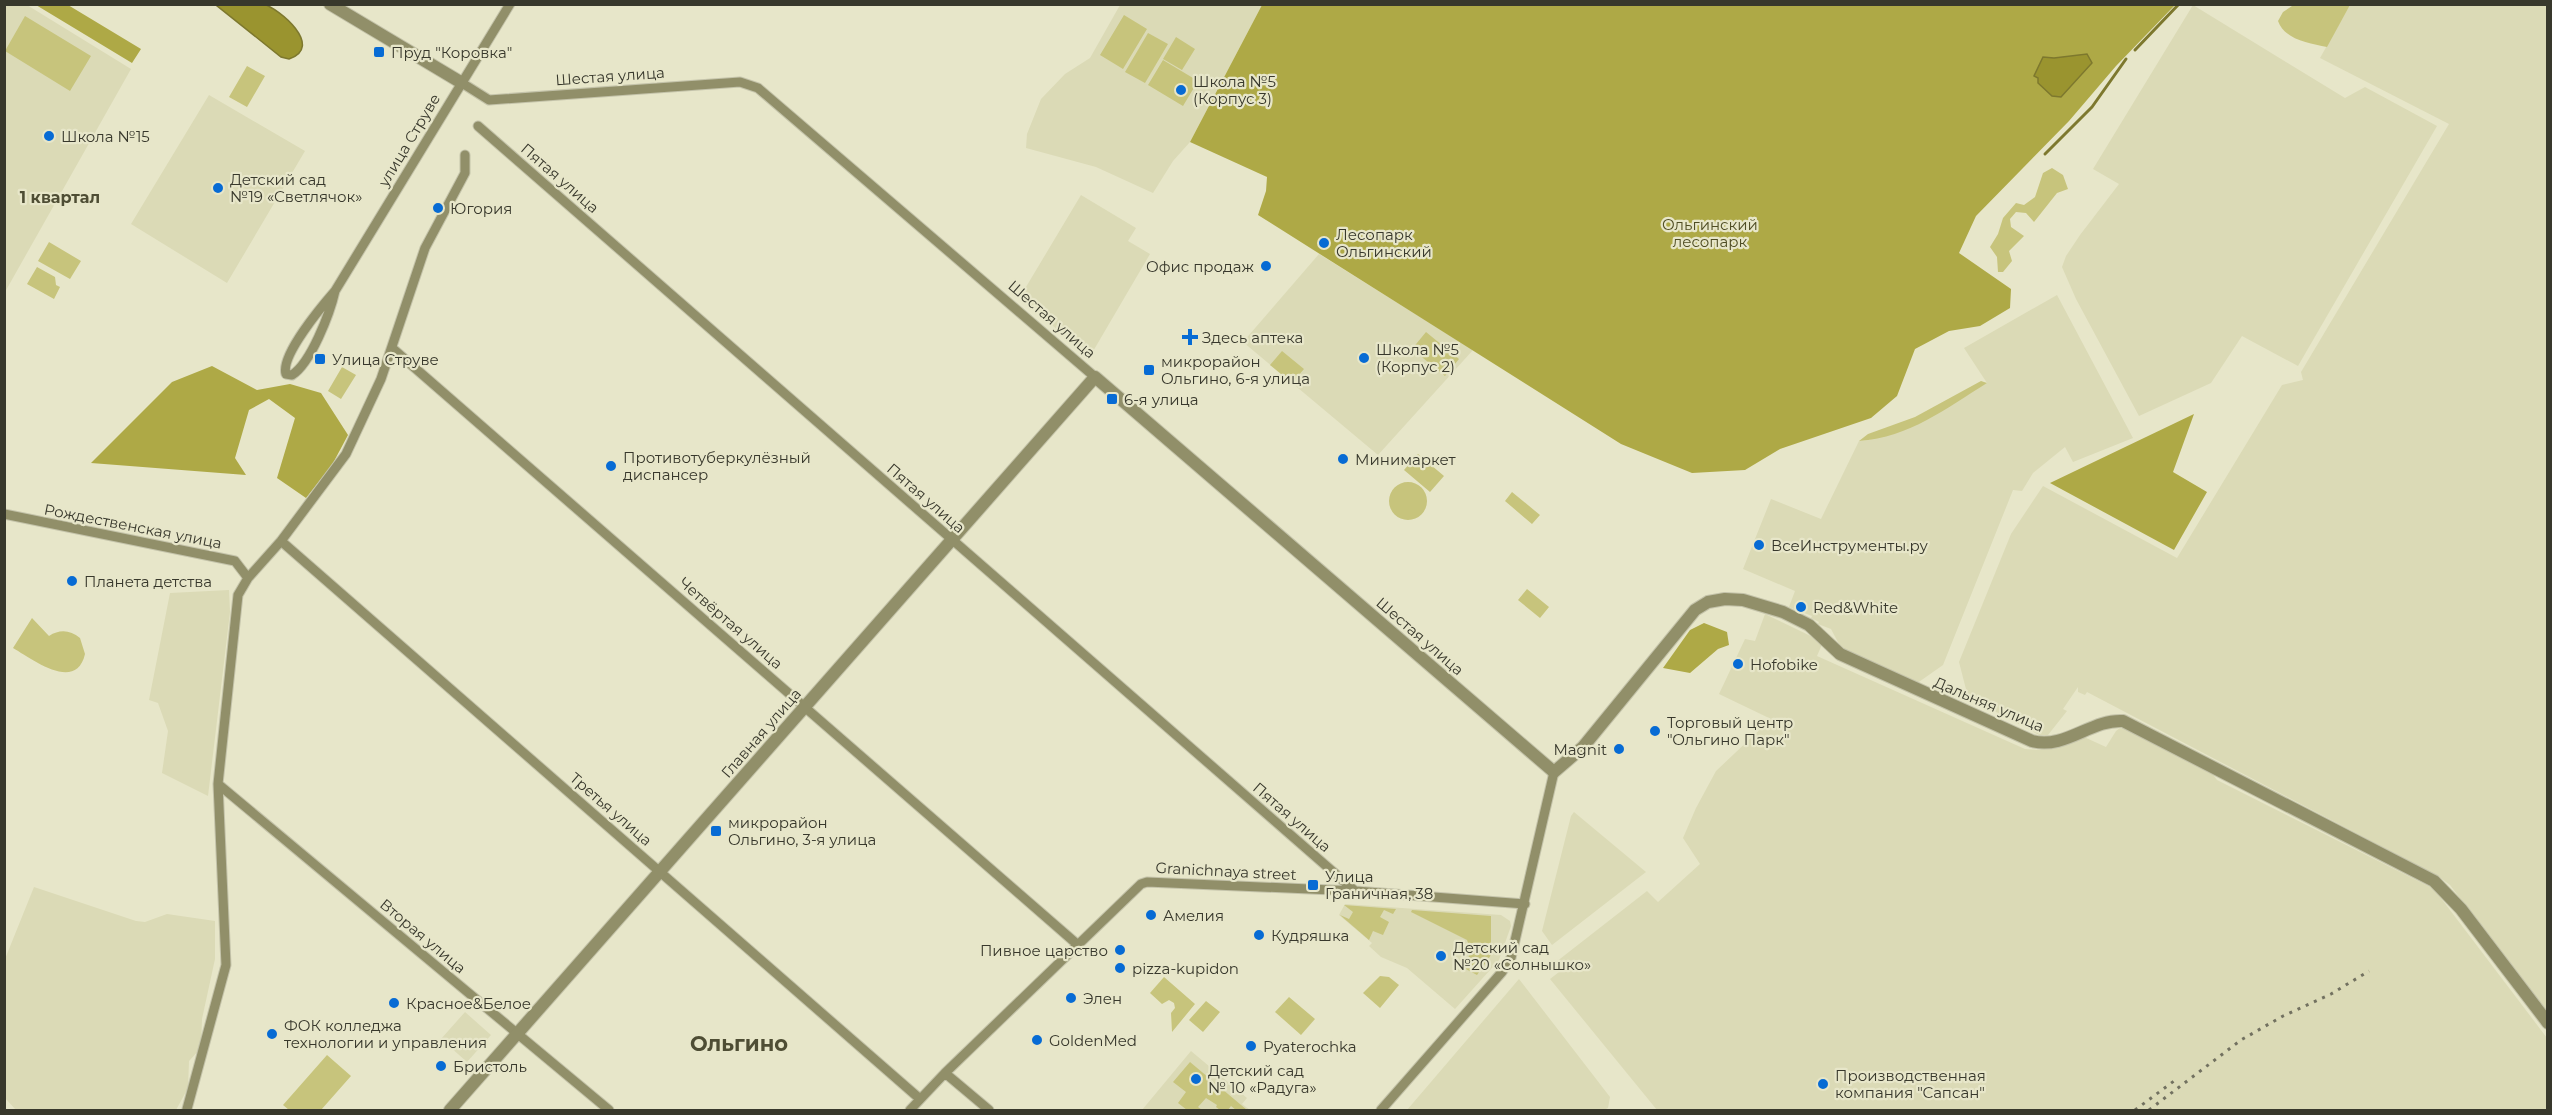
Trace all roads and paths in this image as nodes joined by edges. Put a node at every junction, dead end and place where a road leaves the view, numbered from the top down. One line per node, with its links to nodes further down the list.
1 (330, 4): 3 (street)
2 (510, 4): 3 (street, улица Струве)
3 (462, 83): 6 (street, улица Струве); 8 (street, Шестая улица)
4 (478, 126): 10 (street, Пятая улица)
5 (465, 155): 7 (street)
6 (335, 291): 6 (street, улица Струве)
7 (392, 348): 11 (street); 13 (street, Четвёртая улица)
8 (1095, 377): 10 (street, Главная улица); 14 (street, Шестая улица)
9 (4, 514): 12 (street, Рождественская улица)
10 (951, 540): 13 (street, Главная улица); 17 (street, Пятая улица)
11 (281, 541): 12 (street); 16 (street, Третья улица)
12 (248, 578): 15 (street)
13 (804, 707): 16 (street, Главная улица); 19 (street, Четвёртая улица)
14 (1554, 772): 18 (street); 20 (street, Дальняя улица)
15 (218, 784): 21 (street, Вторая улица); 24 (street)
16 (659, 871): 21 (street, Главная улица); 23 (street, Третья улица)
17 (1355, 891): 18 (street, Granichnaya street); 19 (street, Granichnaya street)
18 (1525, 904): 29 (street)
19 (1078, 945): 22 (street, Granichnaya street)
20 (2547, 1023)
21 (517, 1034): 25 (street, Главная улица); 26 (street, Вторая улица)
22 (945, 1073): 23 (street, Granichnaya street); 28 (street)
23 (920, 1099): 27 (street, Granichnaya street)
24 (187, 1109)
25 (450, 1110)
26 (609, 1110)
27 (910, 1110)
28 (989, 1110)
29 (1381, 1110)

